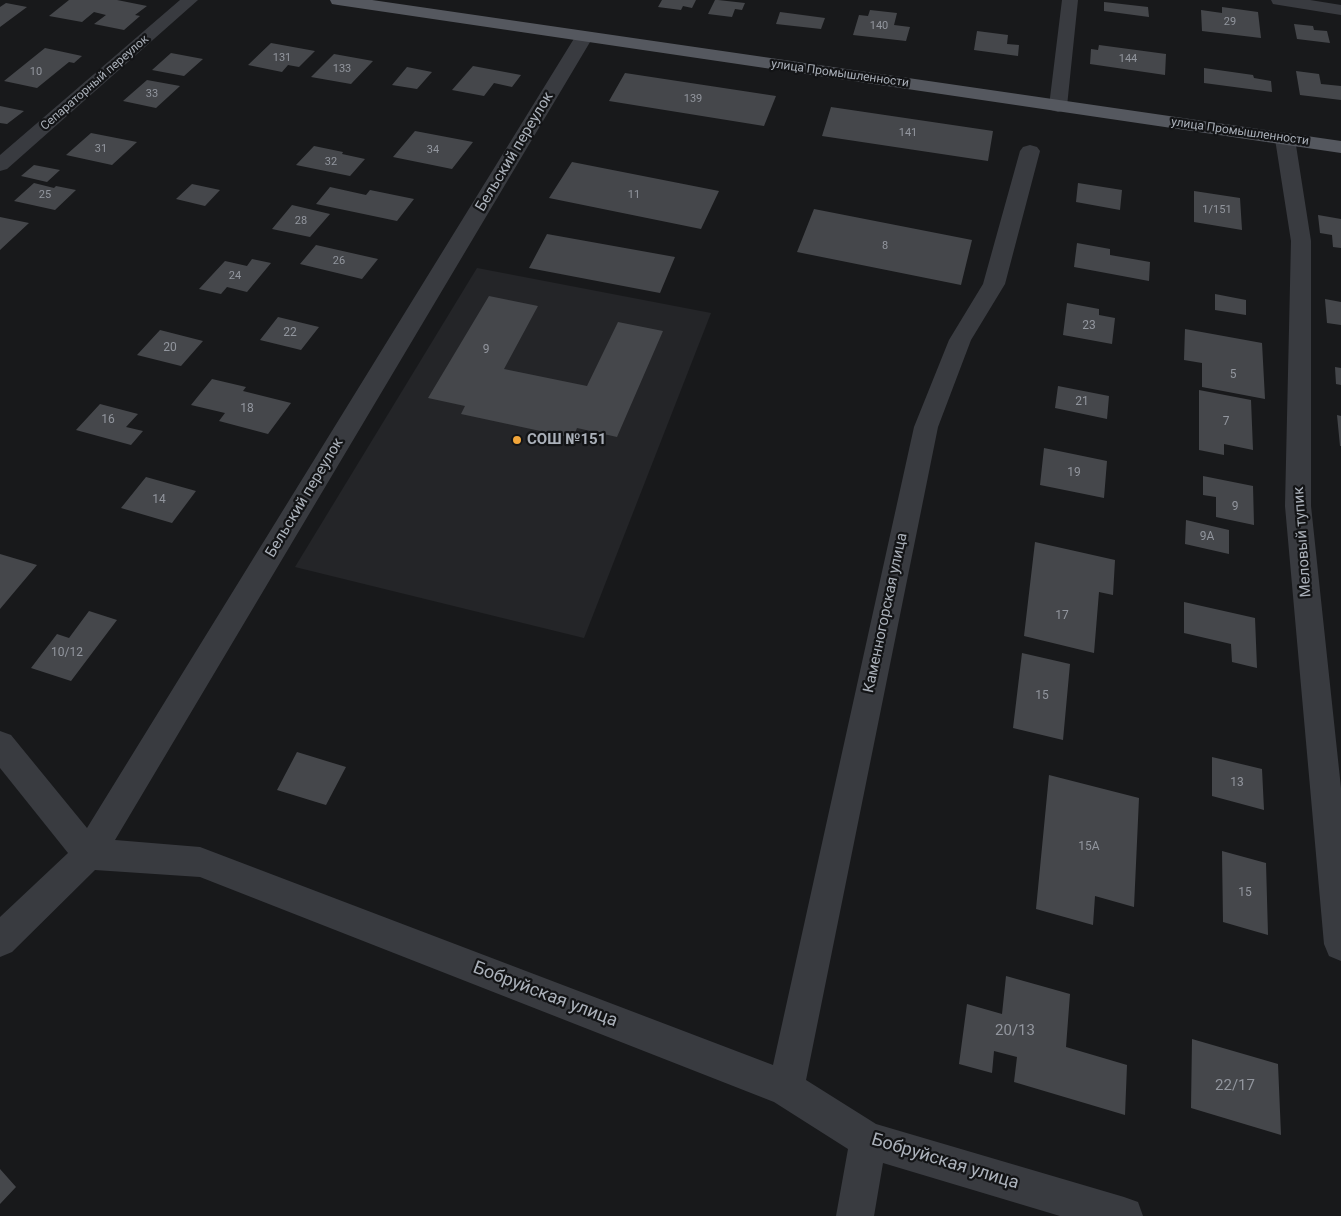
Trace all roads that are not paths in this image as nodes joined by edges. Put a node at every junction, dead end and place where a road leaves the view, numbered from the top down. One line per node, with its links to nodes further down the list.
1 (190, 0): 11 (street, Сепараторный переулок)
2 (338, 0): 6 (main road, улица Промышленности)
3 (1070, 0): 7 (street)
4 (1279, 0): 5 (street)
5 (1341, 10)
6 (584, 37): 7 (main road, улица Промышленности); 13 (street, Бельский переулок)
7 (1058, 106): 8 (main road, улица Промышленности)
8 (1285, 139): 9 (main road, улица Промышленности); 15 (street, Меловый тупик)
9 (1341, 147)
10 (1030, 151): 16 (street, Каменногорская улица)
11 (0, 166)
12 (0, 745): 13 (street)
13 (89, 854): 14 (street, Бельский переулок); 16 (street, Бобруйская улица)
14 (0, 940)
15 (1341, 944)
16 (786, 1088): 17 (street, Бобруйская улица)
17 (868, 1140): 18 (street); 19 (street, Бобруйская улица)
18 (855, 1216)
19 (1124, 1216)

